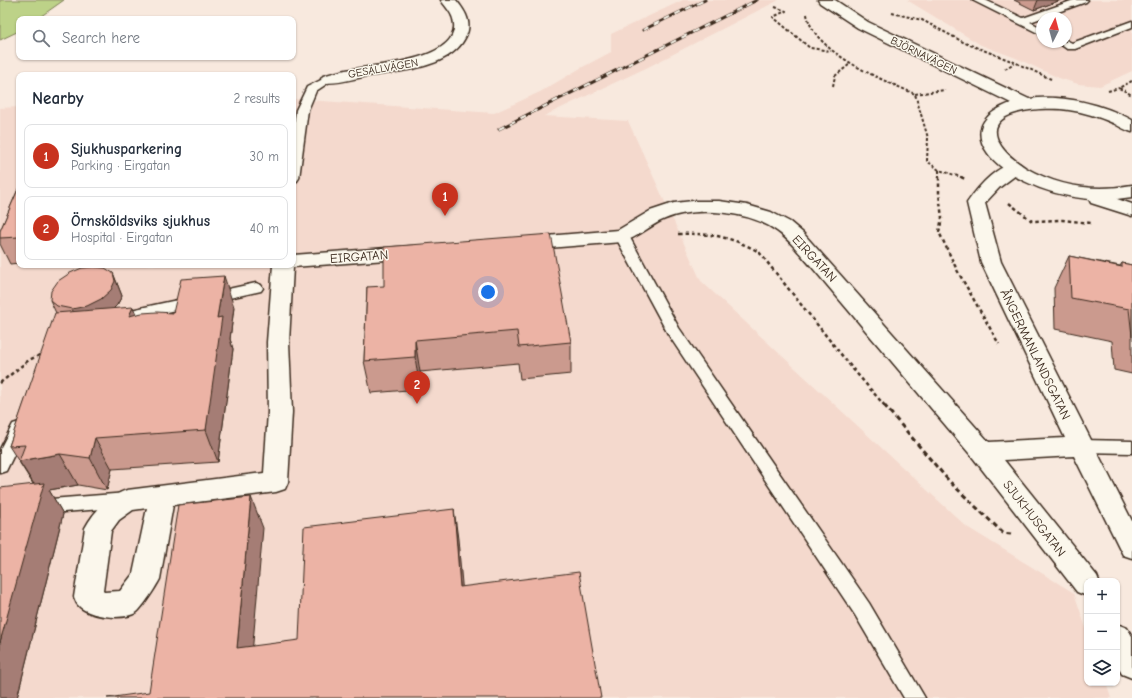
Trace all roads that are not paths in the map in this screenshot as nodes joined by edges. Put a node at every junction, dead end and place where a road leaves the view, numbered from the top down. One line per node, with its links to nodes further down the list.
1 (448, 0): 9 (street, GESÄLLVÄGEN)
2 (977, 0): 5 (lane)
3 (1083, 0): 5 (lane)
4 (829, 2): 10 (street, BJÖRNAVÄGEN)
5 (1022, 22): 7 (lane)
6 (1132, 24): 8 (lane)
7 (1036, 29)
8 (1072, 47)
9 (329, 79): 12 (lane)
10 (1026, 104): 11 (street); 13 (street)
11 (1131, 125)
12 (296, 155)
13 (1014, 168): 15 (street); 25 (street, ÅNGERMANLANDSGATAN)
14 (1132, 191): 15 (street)
15 (1076, 192): 16 (street)
16 (1132, 210)
17 (622, 236): 18 (street, EIRGATAN); 27 (street, EIRGATAN); 36 (lane)
18 (507, 245)
19 (428, 251): 20 (street, EIRGATAN)
20 (296, 261)
21 (283, 268): 29 (street)
22 (256, 288): 23 (lane)
23 (105, 320)
24 (25, 416): 28 (lane)
25 (1081, 446): 26 (lane); 27 (street); 32 (street, ÅNGERMANLANDSGATAN)
26 (1132, 447)
27 (983, 452): 33 (street, SJUKHUSGATAN)
28 (0, 466)
29 (162, 496): 30 (street); 30 (street)
30 (127, 500): 31 (lane)
31 (0, 510)
32 (1132, 547)
33 (1084, 580)
34 (1120, 642): 35 (street)
35 (1132, 664)
36 (914, 698)

